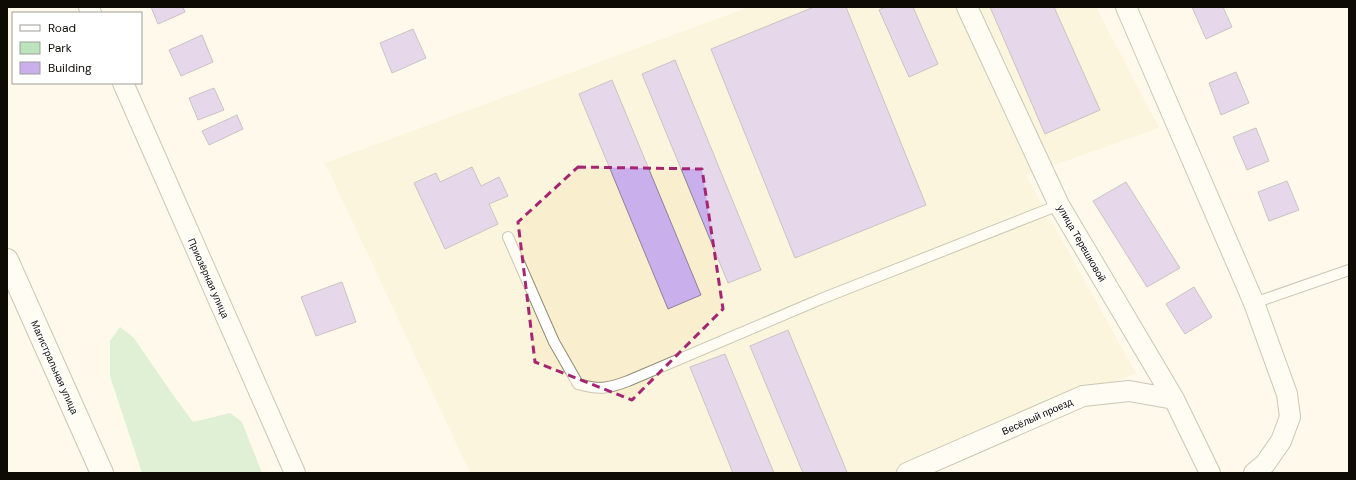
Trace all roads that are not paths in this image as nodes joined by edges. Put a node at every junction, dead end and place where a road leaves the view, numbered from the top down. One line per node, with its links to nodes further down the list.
1 (967, 7): 4 (street, улица Терешковой)
2 (1126, 7): 8 (street)
3 (123, 84): 11 (street, Приозёрная улица)
4 (1059, 205): 5 (lane); 9 (street, улица Терешковой)
5 (508, 237)
6 (7, 260): 10 (street, Магистральная улица)
7 (1349, 270): 8 (lane)
8 (1254, 303): 14 (street)
9 (1174, 399): 12 (street, Весёлый проезд); 13 (street, улица Терешковой)
10 (102, 473)
11 (295, 473)
12 (907, 473)
13 (1210, 473)
14 (1254, 473)

